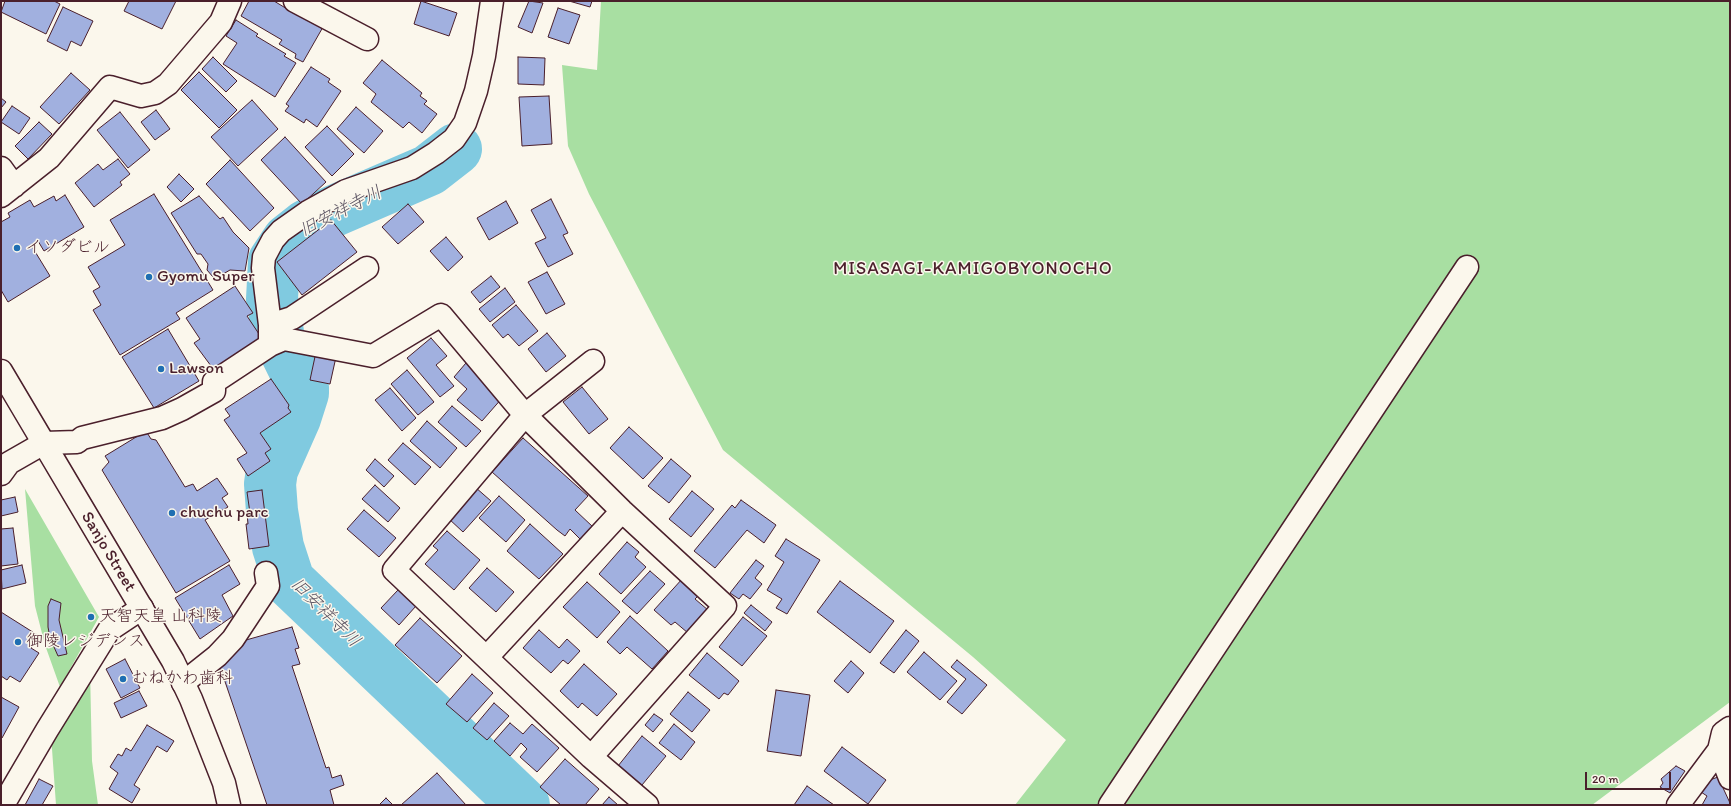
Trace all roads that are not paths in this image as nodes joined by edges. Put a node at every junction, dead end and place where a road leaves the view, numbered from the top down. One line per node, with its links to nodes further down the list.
1 (230, 1): 6 (street)
2 (294, 1): 4 (street)
3 (492, 1): 9 (street)
4 (367, 39)
5 (1, 168): 6 (street)
6 (8, 191)
7 (1466, 267): 27 (street)
8 (367, 268): 9 (street)
9 (276, 333): 12 (street); 13 (street)
10 (593, 361): 12 (street)
11 (1, 371): 13 (street, Sanjo Street)
12 (525, 414): 15 (street); 18 (street)
13 (44, 443): 14 (street); 17 (street, Sanjo Street)
14 (1, 474)
15 (622, 511): 18 (street); 22 (street)
16 (266, 573): 19 (street)
17 (142, 608): 19 (street, Sanjo Street); 24 (street)
18 (487, 657): 22 (street)
19 (183, 682): 25 (street, Sanjo Street)
20 (1730, 728): 21 (street)
21 (1719, 750): 23 (street); 28 (street)
22 (591, 757): 26 (street)
23 (1730, 775)
24 (3, 805)
25 (229, 805)
26 (647, 805)
27 (1110, 805)
28 (1678, 805)

